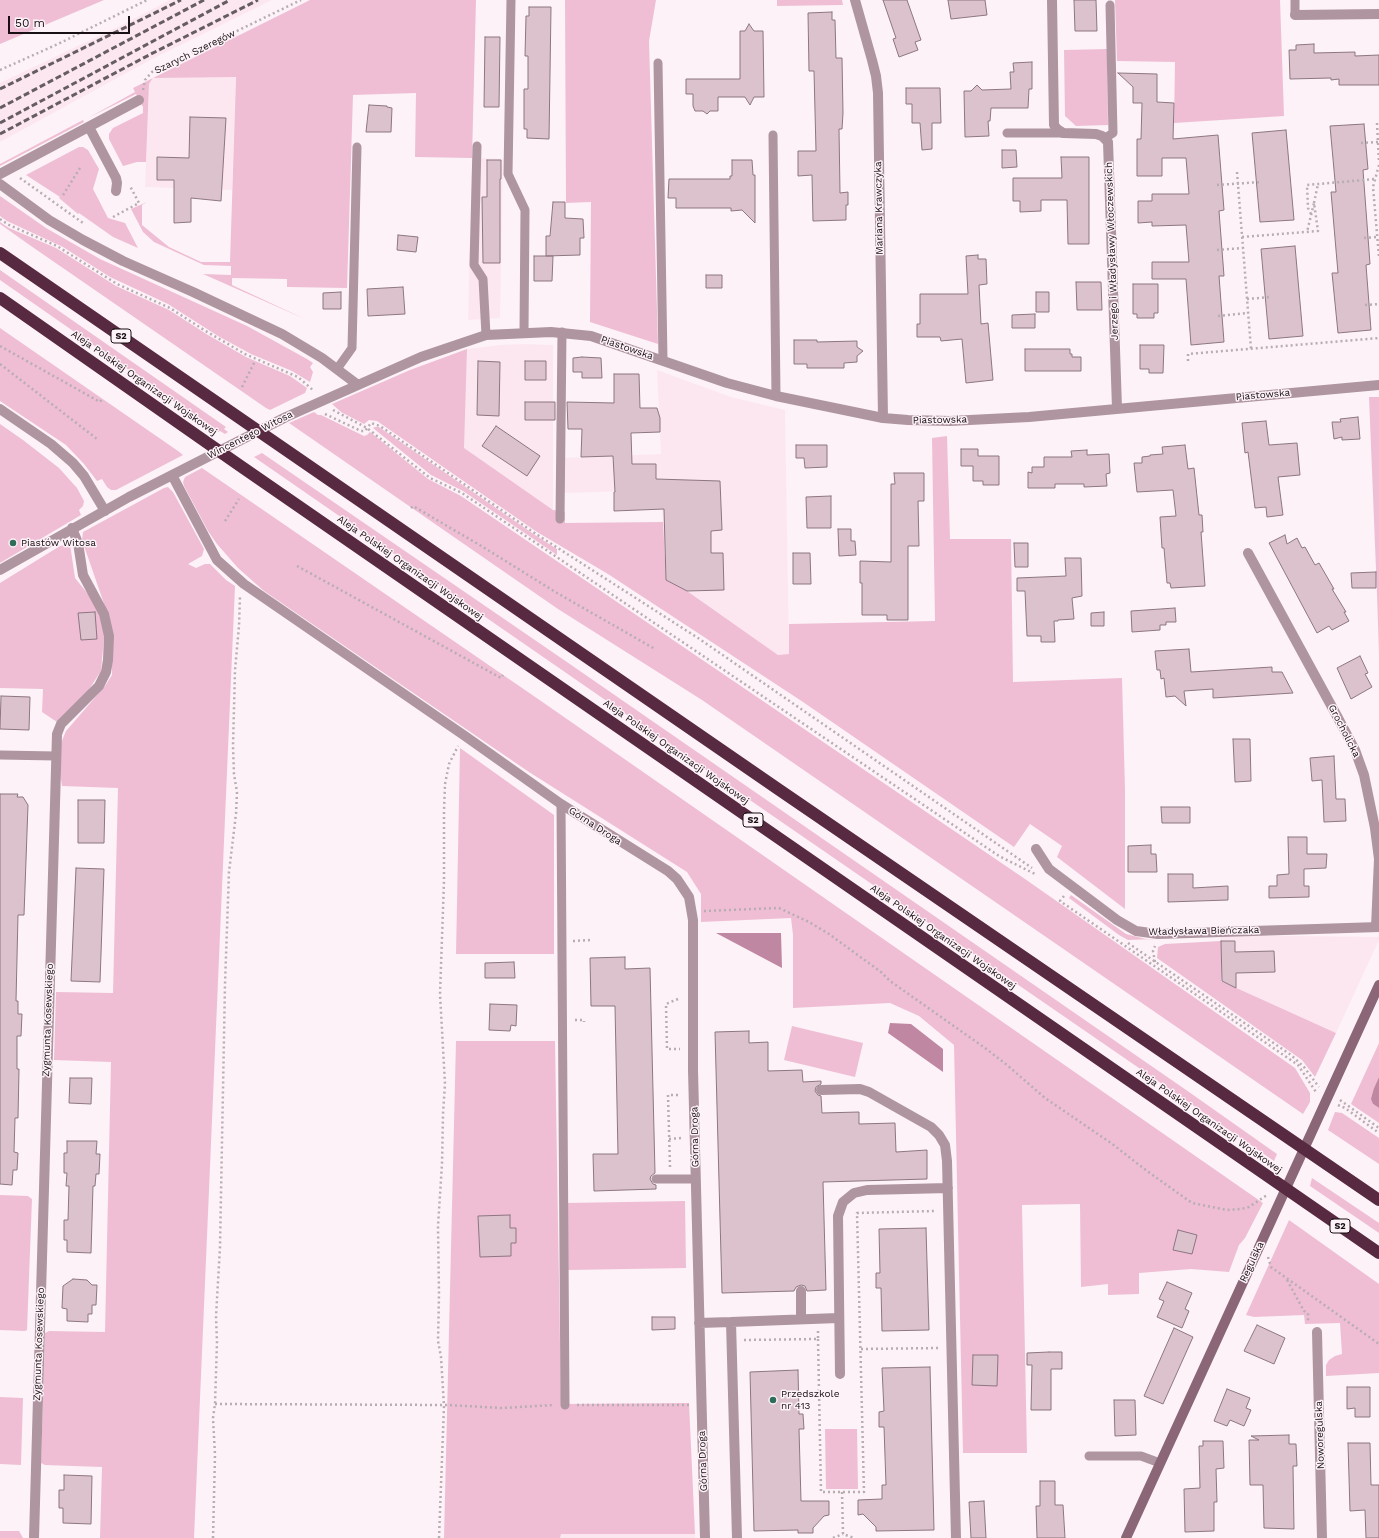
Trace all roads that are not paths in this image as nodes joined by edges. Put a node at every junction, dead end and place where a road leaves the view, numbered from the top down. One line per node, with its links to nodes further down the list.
1 (511, 0): 22 (lane)
2 (855, 0): 33 (street, Mariana Krawczyka)
3 (1052, 0): 12 (street)
4 (1295, 0): 7 (lane)
5 (1110, 5): 14 (lane)
6 (1379, 14): 7 (street)
7 (1295, 15)
8 (658, 63): 26 (lane)
9 (140, 100): 10 (street)
10 (89, 127): 17 (street); 19 (street)
11 (1007, 133): 12 (lane)
12 (1063, 133): 14 (street)
13 (773, 135): 30 (lane)
14 (1105, 138): 31 (street, Jerzego i Władysławy Włoczewskich)
15 (477, 146): 25 (lane)
16 (358, 148): 27 (lane)
17 (0, 174)
18 (0, 184): 27 (street)
19 (116, 191)
20 (0, 252): 50 (highway, S2)
21 (0, 298): 51 (highway, Aleja Polskiej Organizacji Wojskowej / S2)
22 (524, 332): 23 (street, Piastowska); 24 (street, Piastowska)
23 (562, 332): 26 (street, Piastowska); 36 (lane)
24 (513, 333): 25 (street, Wincentego Witosa)
25 (486, 335): 28 (street, Wincentego Witosa)
26 (663, 360): 30 (street, Piastowska)
27 (337, 369): 28 (street)
28 (358, 385): 34 (street, Wincentego Witosa)
29 (1379, 385): 31 (street, Piastowska)
30 (776, 396): 33 (street, Piastowska)
31 (1117, 408): 33 (street, Piastowska)
32 (0, 409): 35 (street)
33 (882, 418)
34 (172, 475): 35 (street, Wincentego Witosa); 42 (street, Górna Droga)
35 (105, 511): 37 (street, Wincentego Witosa)
36 (560, 519)
37 (72, 528): 39 (street, Wincentego Witosa); 41 (street, Zygmunta Kosewskiego)
38 (1248, 553): 44 (street, Grocholicka)
39 (0, 570)
40 (0, 755): 41 (lane)
41 (56, 756): 62 (street, Zygmunta Kosewskiego)
42 (561, 804): 48 (street, Górna Droga); 59 (lane)
43 (1036, 848): 44 (street, Władysława Bieńczaka)
44 (1377, 927)
45 (1379, 985): 61 (street, Regulska)
46 (821, 1090): 49 (street)
47 (656, 1179): 48 (lane)
48 (696, 1179): 56 (street, Górna Droga)
49 (948, 1188): 53 (street); 65 (street)
50 (1379, 1200)
51 (1379, 1252)
52 (801, 1291): 54 (street)
53 (838, 1318): 54 (street); 58 (street)
54 (801, 1319): 55 (street)
55 (731, 1322): 56 (street); 64 (street)
56 (699, 1323): 63 (street, Górna Droga)
57 (1317, 1332): 67 (street, Noworegulska)
58 (840, 1374)
59 (564, 1405)
60 (1089, 1456): 61 (lane)
61 (1160, 1463): 66 (street, Regulska)
62 (34, 1538)
63 (705, 1538)
64 (737, 1538)
65 (956, 1538)
66 (1126, 1538)
67 (1322, 1538)

